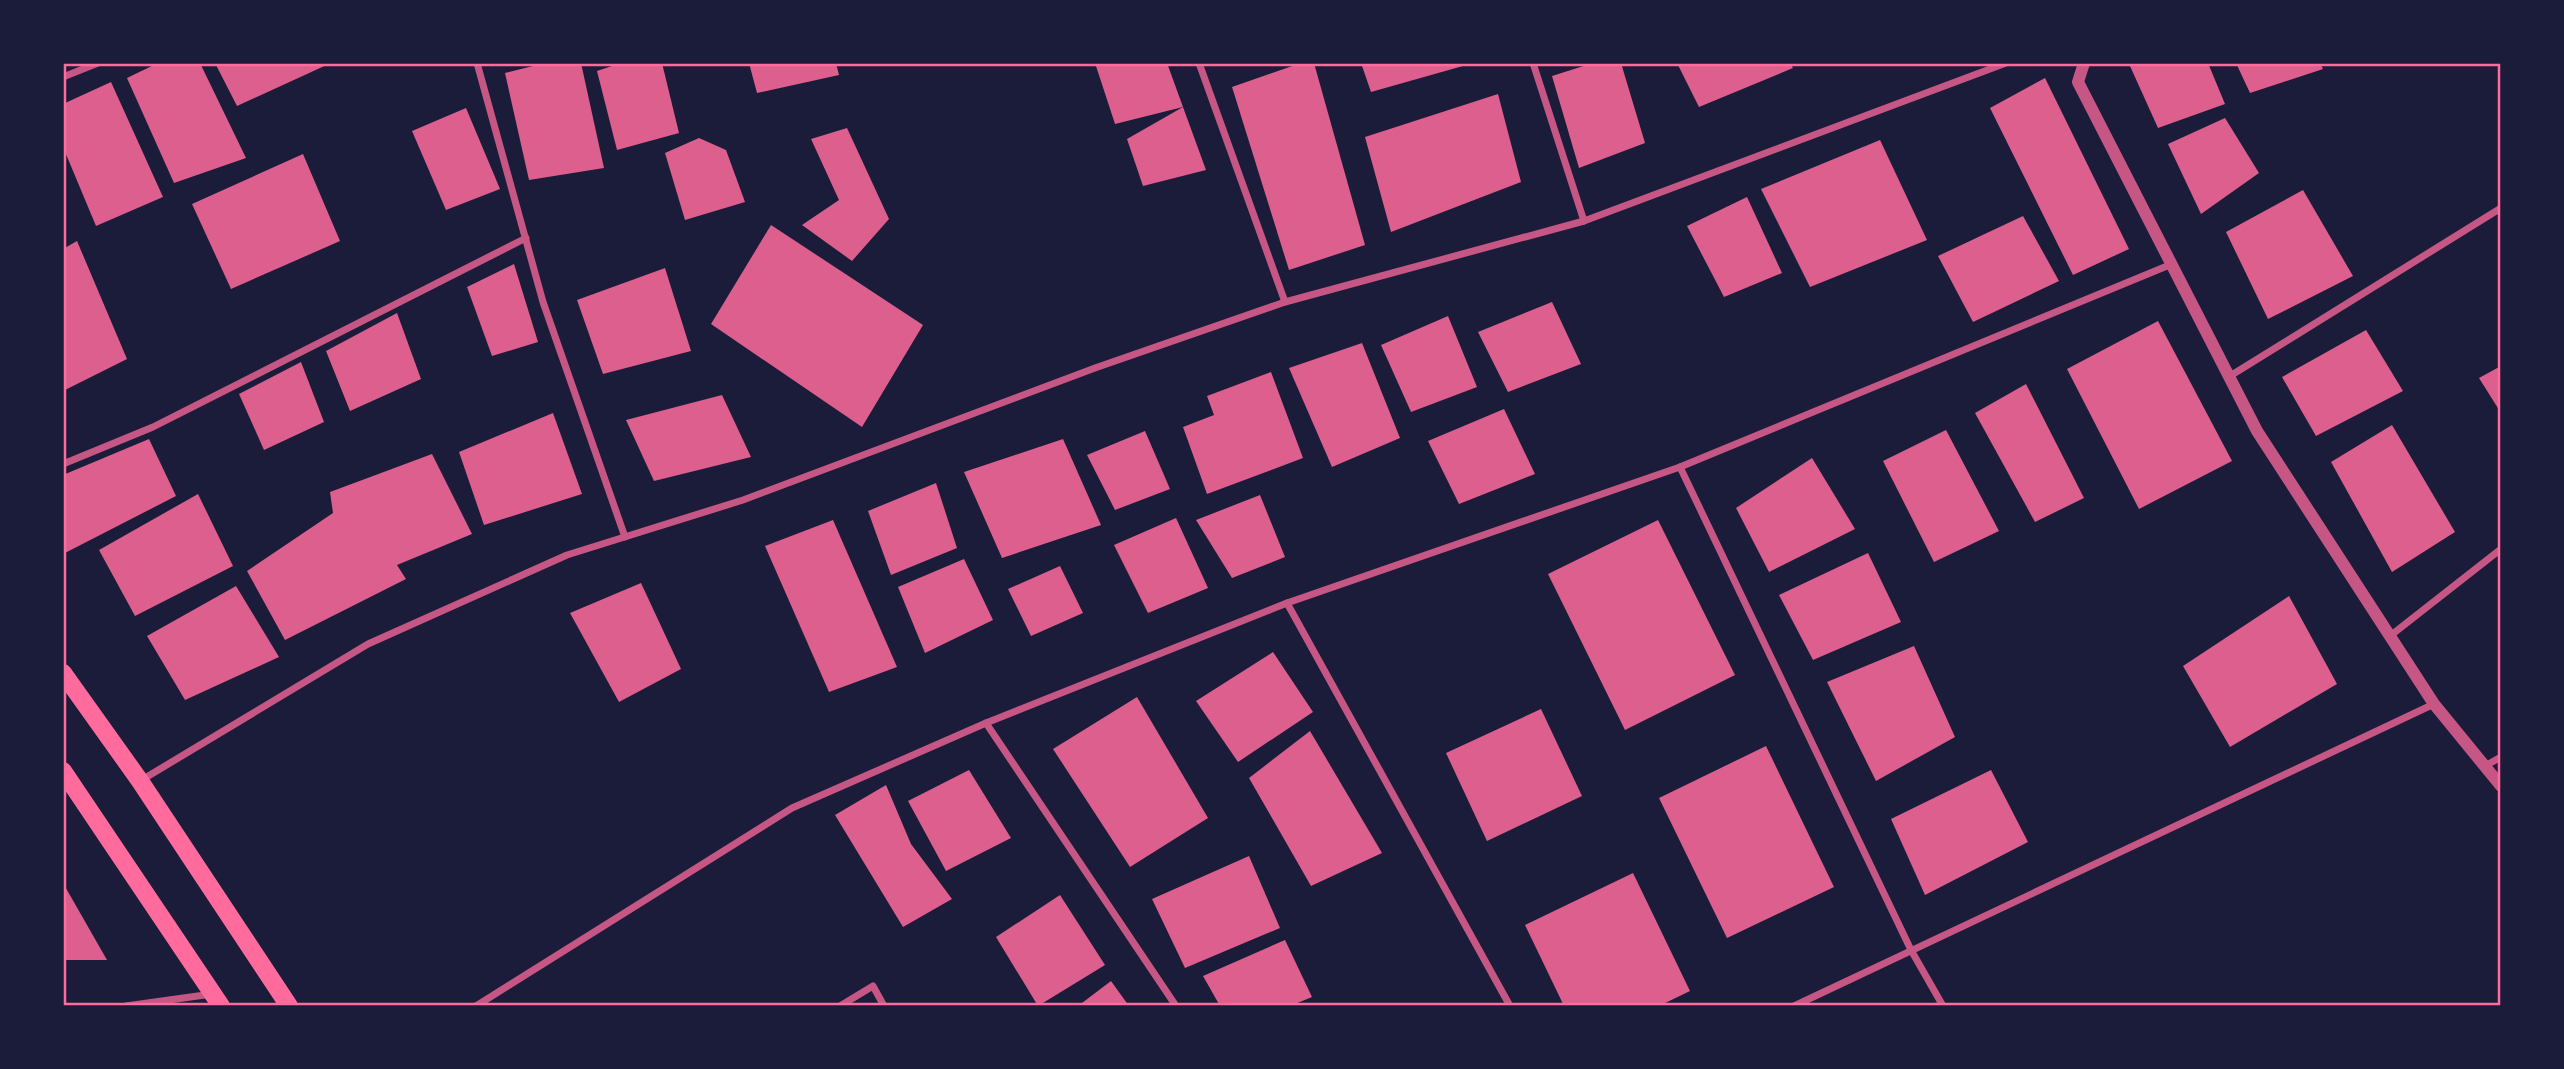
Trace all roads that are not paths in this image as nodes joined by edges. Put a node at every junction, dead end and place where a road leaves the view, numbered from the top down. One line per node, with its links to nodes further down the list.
1 (98, 63): 7 (street)
2 (477, 63): 10 (street)
3 (1199, 63): 12 (street)
4 (1533, 63): 9 (street)
5 (2007, 63): 9 (street)
6 (2084, 63): 11 (street)
7 (63, 77)
8 (2501, 208): 13 (street)
9 (1584, 221): 12 (street)
10 (526, 238): 14 (street); 16 (street)
11 (2172, 264): 13 (street); 15 (street)
12 (1284, 302): 16 (street)
13 (2230, 376): 19 (street)
14 (63, 464)
15 (1679, 467): 18 (street); 28 (street)
16 (625, 537): 26 (street)
17 (2501, 549): 19 (street)
18 (1287, 603): 22 (street); 36 (street)
19 (2390, 636): 21 (street)
20 (63, 673): 26 (main road)
21 (2434, 704): 24 (street); 28 (street)
22 (986, 723): 32 (street); 35 (street)
23 (2501, 757): 24 (street)
24 (2485, 766): 27 (street)
25 (63, 771): 29 (main road)
26 (140, 781): 31 (main road)
27 (2501, 786)
28 (1912, 950): 37 (street); 38 (street)
29 (217, 1000): 30 (street)
30 (126, 1006)
31 (289, 1006)
32 (475, 1006)
33 (840, 1006): 34 (street)
34 (884, 1006)
35 (1175, 1006)
36 (1510, 1006)
37 (1794, 1006)
38 (1942, 1006)

